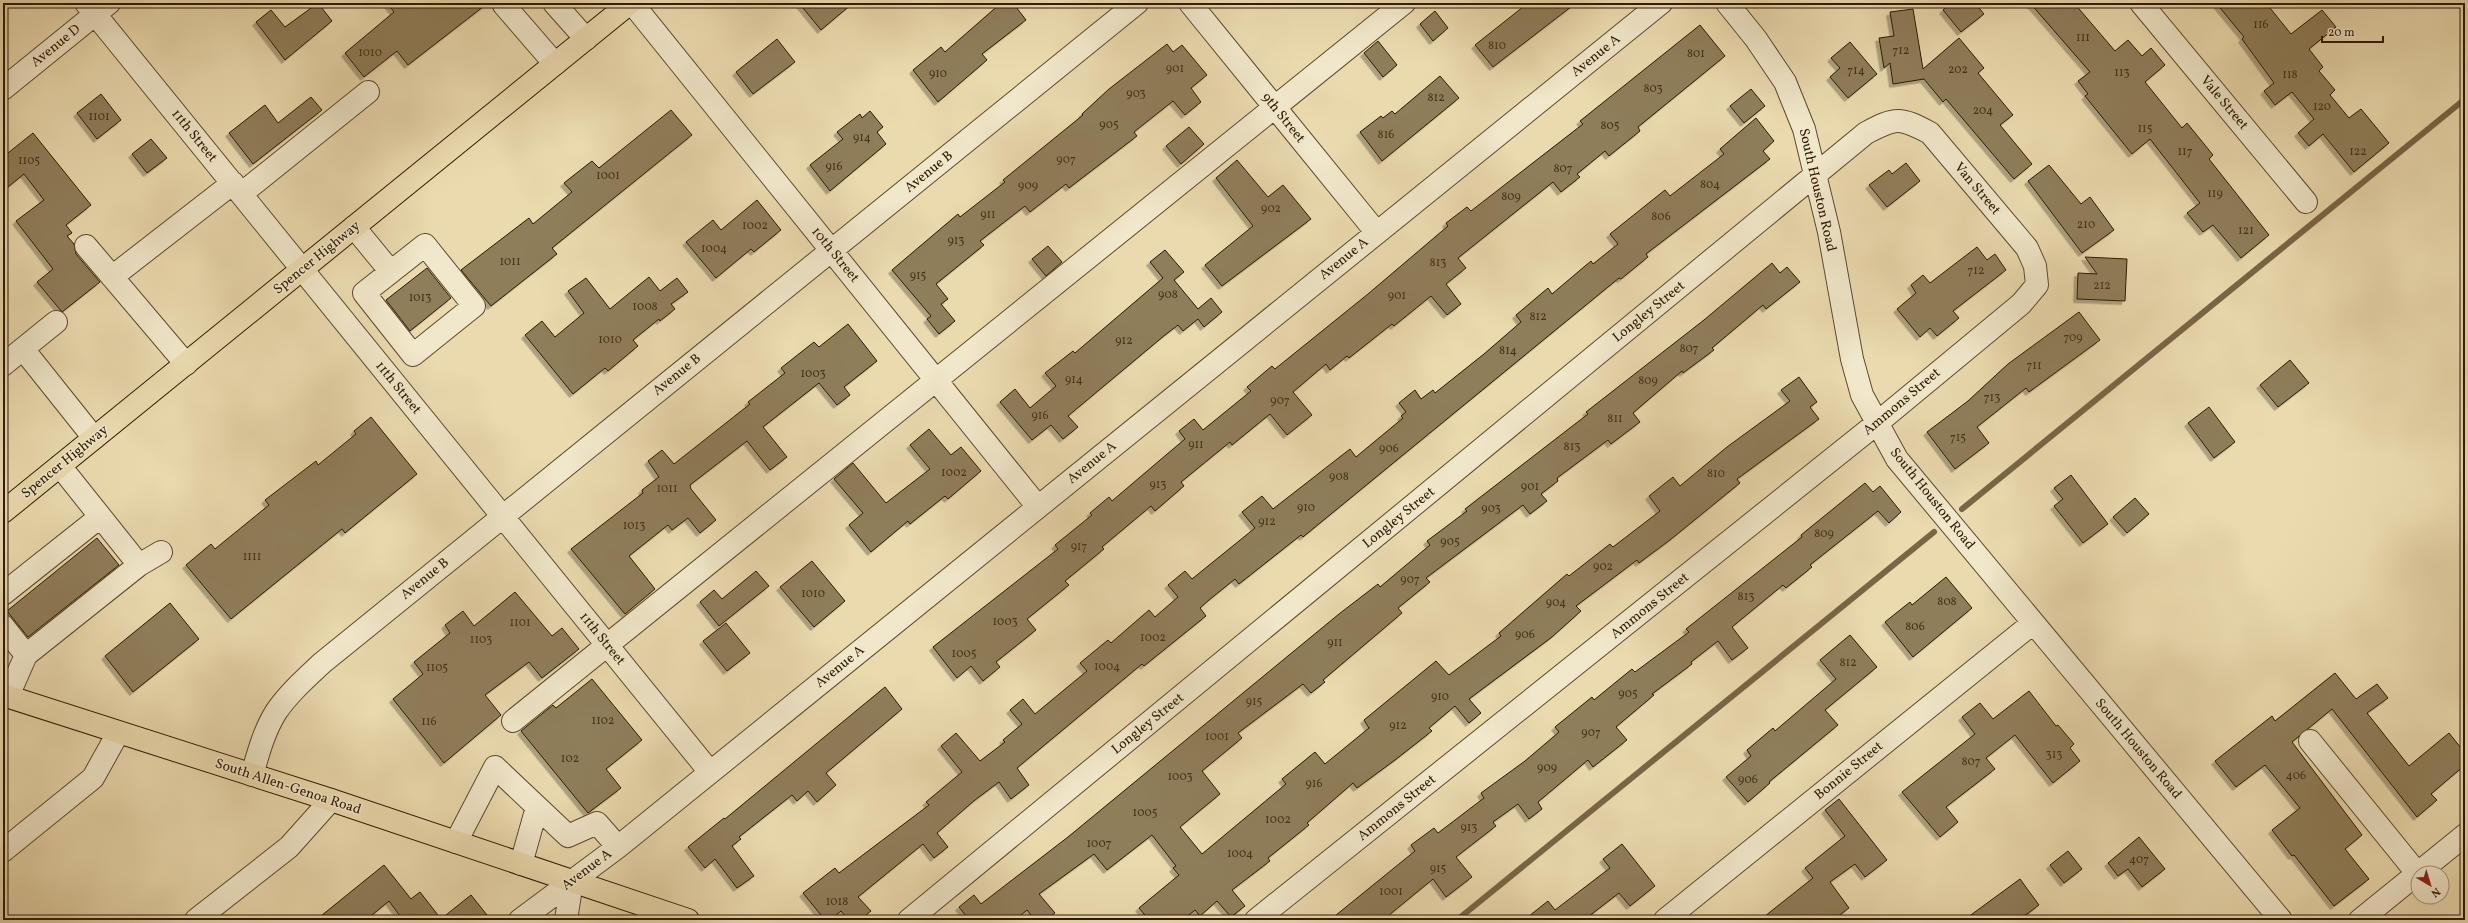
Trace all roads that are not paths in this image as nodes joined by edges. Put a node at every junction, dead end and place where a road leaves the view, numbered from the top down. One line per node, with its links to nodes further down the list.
1 (507, 3): 12 (street)
2 (554, 3): 11 (street)
3 (631, 3): 11 (main road, Spencer Highway); 23 (street, 10th Street)
4 (1137, 3): 23 (street, Avenue B)
5 (1190, 3): 15 (street, 9th Street)
6 (1404, 3): 15 (street)
7 (1661, 3): 21 (street, Avenue A)
8 (1727, 3): 17 (street, South Houston Road)
9 (2142, 3): 19 (street, Vale Street)
10 (97, 7): 13 (street, Avenue D); 18 (street, 11th Street)
11 (586, 39): 12 (main road, Spencer Highway)
12 (555, 64): 20 (main road, Spencer Highway)
13 (3, 89)
14 (368, 92): 18 (street)
15 (1274, 107): 21 (street, 9th Street); 34 (street)
16 (1891, 120): 17 (street, Longley Street); 27 (street, Van Street)
17 (1815, 176): 35 (street, South Houston Road); 70 (street, Longley Street)
18 (237, 189): 24 (street, 11th Street); 26 (street)
19 (2306, 202)
20 (354, 227): 24 (main road, Spencer Highway); 25 (street)
21 (1377, 233): 38 (street, Avenue A)
22 (86, 246): 26 (street)
23 (832, 250): 34 (street, 10th Street); 40 (street, Avenue B)
24 (302, 269): 31 (main road, Spencer Highway); 33 (street, 11th Street)
25 (391, 272): 30 (street); 30 (street)
26 (112, 277): 31 (street)
27 (2037, 285): 35 (street, Ammons Street)
28 (56, 322): 29 (street)
29 (23, 349): 32 (street); 36 (street)
30 (409, 349): 33 (street)
31 (186, 364): 36 (main road, Spencer Highway)
32 (3, 365)
33 (384, 369): 40 (street, 11th Street)
34 (936, 380): 38 (street, 10th Street); 47 (street)
35 (1876, 424): 45 (street, South Houston Road); 71 (street, Ammons Street)
36 (94, 438): 37 (main road, Spencer Highway)
37 (60, 466): 39 (main road, Spencer Highway); 41 (street)
38 (1038, 507): 53 (street, Avenue A)
39 (3, 512)
40 (503, 516): 47 (street, 11th Street); 54 (street, Avenue B)
41 (100, 517): 43 (street); 44 (street)
42 (161, 552): 43 (street)
43 (139, 565): 48 (street)
44 (7, 584)
45 (2033, 623): 72 (street, Bonnie Street); 73 (street, South Houston Road)
46 (3, 626): 48 (street)
47 (607, 645): 50 (street); 53 (street, 11th Street)
48 (26, 656): 49 (street)
49 (5, 696): 51 (main road, South Allen-Genoa Road)
50 (513, 721)
51 (118, 733): 54 (main road, South Allen-Genoa Road); 60 (street)
52 (2310, 741): 62 (street)
53 (710, 772): 59 (street, Avenue A)
54 (252, 775): 55 (main road, South Allen-Genoa Road)
55 (331, 800): 58 (main road, South Allen-Genoa Road); 66 (street)
56 (537, 807): 58 (street); 59 (street); 61 (street)
57 (2465, 835): 63 (street)
58 (456, 842): 61 (main road, South Allen-Genoa Road)
59 (618, 847): 65 (street, Avenue A)
60 (3, 851)
61 (521, 864): 65 (main road, South Allen-Genoa Road)
62 (2410, 865)
63 (2428, 865)
64 (2410, 880): 74 (street)
65 (572, 881): 67 (street, Avenue A); 68 (street); 69 (main road, South Allen-Genoa Road)
66 (196, 920)
67 (520, 920)
68 (566, 920)
69 (688, 920)
70 (909, 920)
71 (1256, 920)
72 (1665, 920)
73 (2281, 920)
74 (2360, 920)

